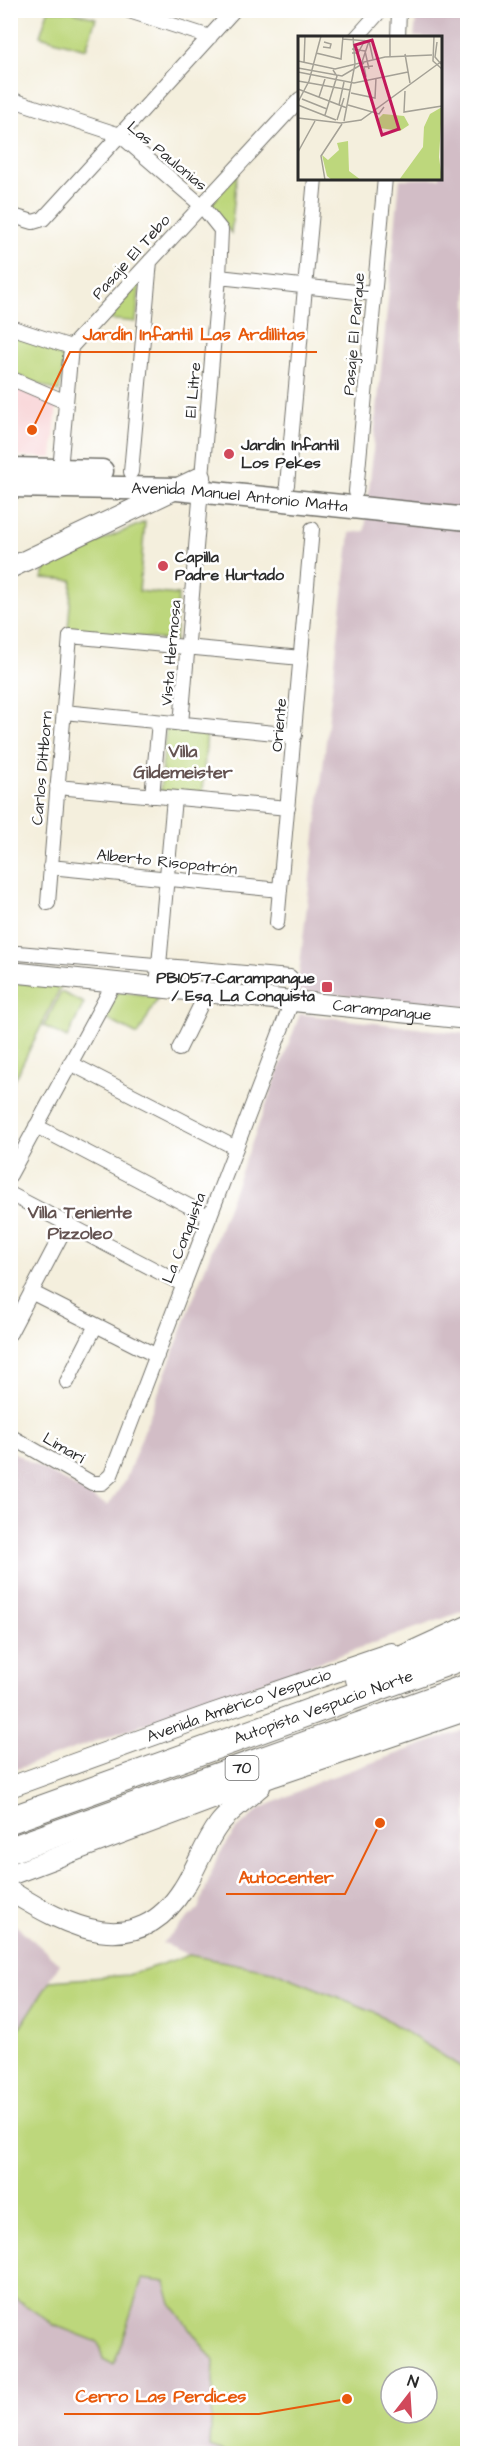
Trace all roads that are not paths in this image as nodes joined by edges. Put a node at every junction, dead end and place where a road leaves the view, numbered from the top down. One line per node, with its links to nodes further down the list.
1 (126, 10): 7 (street)
2 (234, 10): 7 (street)
3 (381, 10): 5 (street)
4 (399, 10): 6 (street)
5 (358, 36)
6 (398, 36)
7 (210, 37): 10 (street)
8 (10, 99): 10 (street, Las Paulonias)
9 (298, 101): 13 (street, Pasaje El Tebo)
10 (120, 135): 13 (street, Las Paulonias); 14 (street)
11 (315, 180): 17 (street)
12 (385, 180): 18 (street, Pasaje El Parque)
13 (201, 205): 15 (street, Pasaje El Tebo); 16 (street, El Litre)
14 (10, 214)
15 (150, 261): 20 (street, Pasaje El Tebo); 25 (street)
16 (219, 277): 17 (street); 26 (street, El Litre)
17 (305, 286): 18 (street); 27 (street)
18 (375, 294): 30 (street, Pasaje El Parque)
19 (10, 327): 20 (street)
20 (71, 347): 22 (street)
21 (10, 378): 22 (street)
22 (66, 402): 24 (street)
23 (10, 469): 24 (main road, Avenida Manuel Antonio Matta)
24 (60, 470): 25 (main road, Avenida Manuel Antonio Matta)
25 (130, 472): 26 (main road, Avenida Manuel Antonio Matta)
26 (201, 484): 27 (main road, Avenida Manuel Antonio Matta); 29 (main road, Avenida Manuel Antonio Matta); 32 (main road, Avenida Manuel Antonio Matta); 35 (street, Vista Hermosa)
27 (286, 485): 30 (main road, Avenida Manuel Antonio Matta)
28 (10, 486): 29 (main road, Avenida Manuel Antonio Matta)
29 (177, 489): 34 (main road)
30 (356, 492): 31 (main road, Avenida Manuel Antonio Matta)
31 (468, 504)
32 (468, 519)
33 (312, 529): 36 (street, Oriente)
34 (10, 568)
35 (188, 648): 36 (street); 37 (street, Carlos Dittborn); 39 (street, Vista Hermosa)
36 (301, 658): 40 (street, Oriente)
37 (64, 712): 38 (street); 41 (street, Carlos Dittborn)
38 (159, 722): 39 (street); 42 (street, Vista Hermosa)
39 (181, 724): 40 (street)
40 (295, 735): 44 (street, Oriente)
41 (57, 787): 42 (street); 45 (street, Carlos Dittborn)
42 (152, 796): 43 (street)
43 (174, 798): 44 (street); 46 (street)
44 (288, 808): 47 (street, Oriente)
45 (50, 867): 46 (street, Alberto Risopatrón); 48 (street, Carlos Dittborn)
46 (167, 879): 47 (street, Alberto Risopatrón); 51 (street)
47 (280, 890): 49 (street, Oriente)
48 (48, 903)
49 (277, 923)
50 (18, 953): 51 (street)
51 (159, 965): 53 (street); 55 (street)
52 (10, 972): 54 (main road, Carampangue)
53 (290, 977)
54 (114, 983): 55 (main road, Carampangue); 60 (street)
55 (157, 987): 56 (main road, Carampangue)
56 (207, 992): 57 (main road, Carampangue); 59 (street)
57 (292, 1001): 58 (main road, Carampangue); 62 (street, La Conquista)
58 (468, 1019)
59 (179, 1049)
60 (70, 1063): 61 (street); 62 (street)
61 (36, 1126): 63 (street); 65 (street)
62 (236, 1148): 65 (street, La Conquista)
63 (10, 1175)
64 (10, 1194): 66 (street)
65 (210, 1217): 67 (street, La Conquista)
66 (67, 1224): 67 (street); 68 (street)
67 (184, 1285): 71 (street, La Conquista)
68 (32, 1292): 69 (street); 70 (street)
69 (96, 1325): 71 (street); 72 (street)
70 (10, 1333)
71 (157, 1356): 74 (street, La Conquista)
72 (67, 1382)
73 (10, 1436): 74 (street, Limarí)
74 (102, 1483)
75 (468, 1628): 79 (highway); 81 (main road, Avenida Américo Vespucio)
76 (468, 1655): 79 (highway, Autopista Vespucio Norte / 70)
77 (468, 1687): 83 (highway, Autopista Vespucio Norte / 70)
78 (468, 1710): 80 (main road)
79 (275, 1726): 82 (highway, Autopista Vespucio Norte / 70)
80 (274, 1776): 84 (main road); 84 (main road)
81 (10, 1787)
82 (10, 1820)
83 (10, 1850)
84 (12, 1886)

